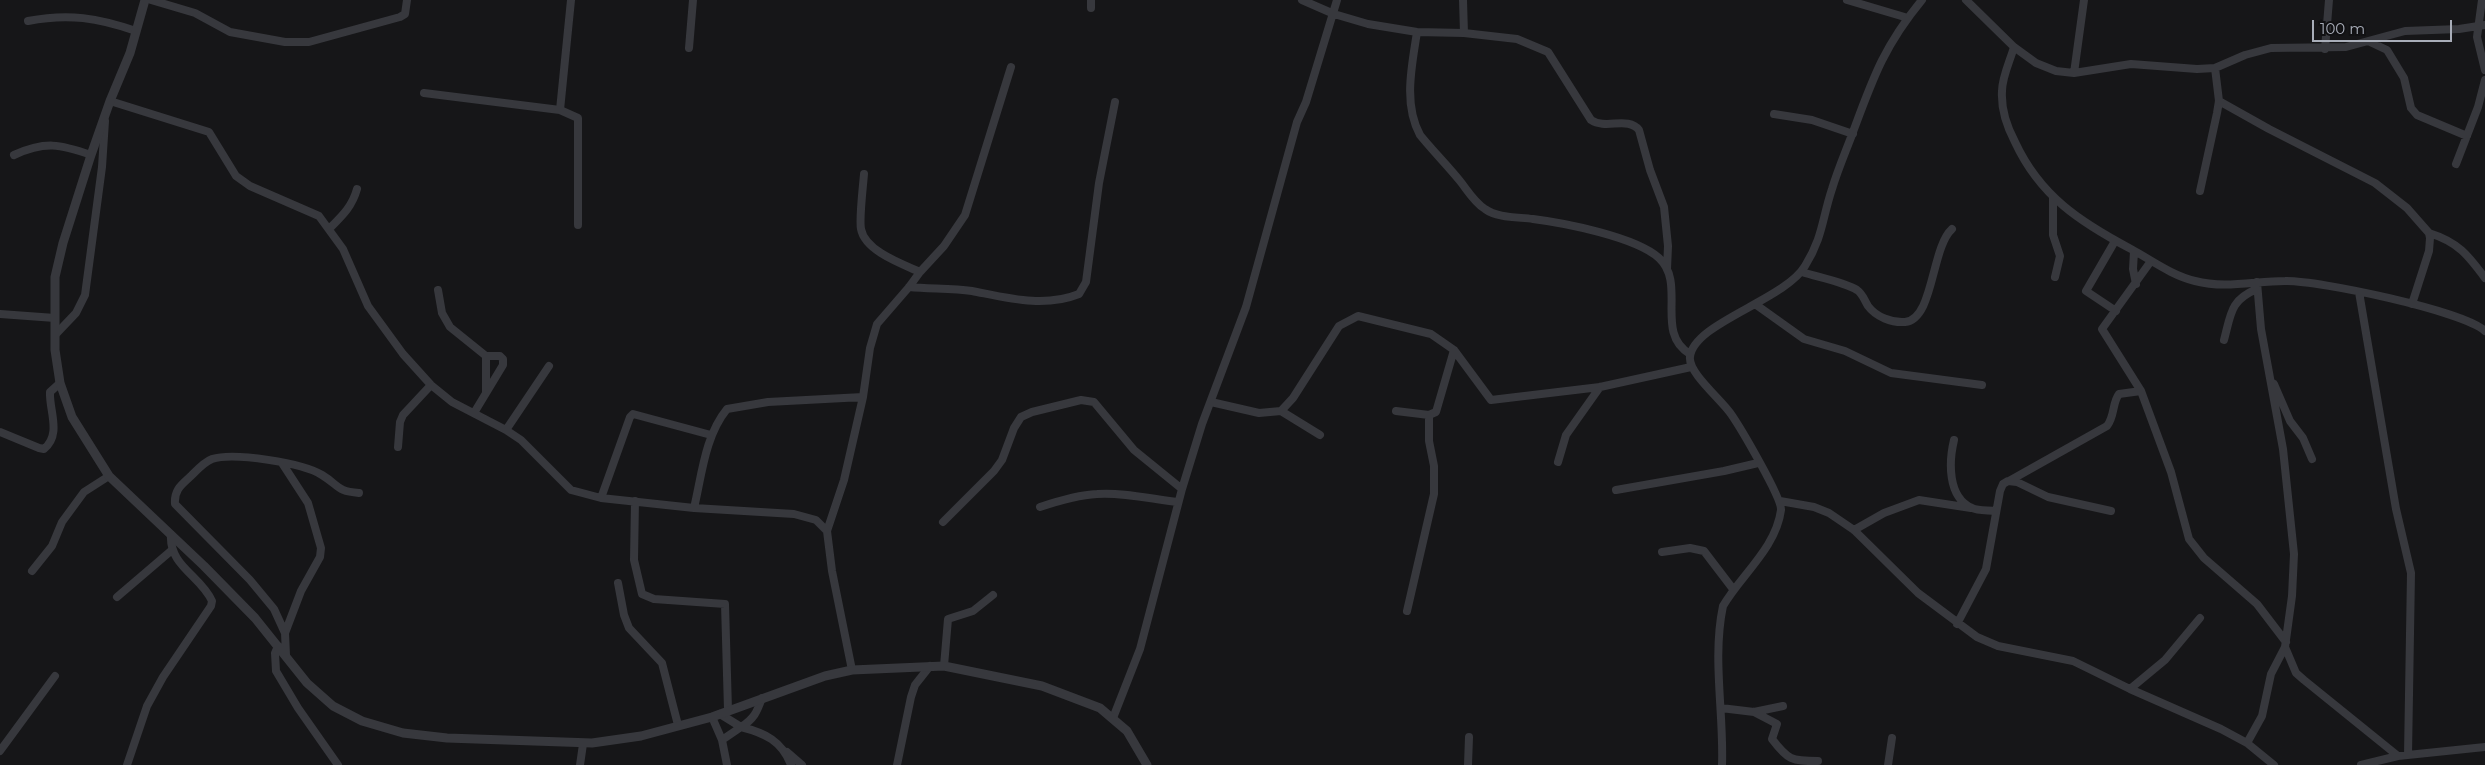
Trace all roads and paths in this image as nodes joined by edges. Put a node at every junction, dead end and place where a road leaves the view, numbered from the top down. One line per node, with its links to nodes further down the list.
1 (145, 0): 19 (street)
2 (152, 0): 3 (street)
3 (407, 0)
4 (570, 0): 35 (street)
5 (693, 0): 24 (street)
6 (1302, 0): 15 (street)
7 (1337, 0): 15 (street)
8 (1464, 0): 21 (street)
9 (1847, 0): 16 (street)
10 (1922, 0): 16 (street)
11 (1966, 0): 23 (street)
12 (2084, 0): 29 (street)
13 (2329, 0): 25 (street)
14 (2482, 0): 18 (street)
15 (1334, 14): 20 (street); 85 (street)
16 (1908, 18): 38 (street)
17 (28, 21): 19 (street)
18 (2482, 26): 22 (street); 28 (street)
19 (136, 31): 32 (street)
20 (1417, 32): 21 (street); 54 (street)
21 (1464, 33): 54 (street)
22 (2370, 42): 25 (street); 39 (street)
23 (2014, 47): 29 (street); 46 (street)
24 (689, 48)
25 (2326, 49): 27 (street)
26 (1011, 67): 55 (street)
27 (2215, 68): 29 (street); 33 (street)
28 (2485, 70)
29 (2074, 73)
30 (2485, 80): 39 (street)
31 (424, 94): 35 (street)
32 (110, 101): 36 (street); 48 (street)
33 (2219, 101): 45 (street); 50 (street)
34 (1115, 102): 61 (street)
35 (560, 110): 47 (street)
36 (106, 112): 41 (street); 70 (street)
37 (1774, 114): 38 (street)
38 (1852, 134): 56 (street)
39 (2466, 136): 42 (street)
40 (14, 155): 41 (street)
41 (91, 155): 68 (street)
42 (2456, 164)
43 (864, 174): 55 (street)
44 (357, 189): 48 (street)
45 (2200, 191)
46 (2053, 197): 51 (street); 57 (street)
47 (578, 225)
48 (329, 229): 79 (street)
49 (1952, 229): 56 (street)
50 (2429, 233): 58 (street); 65 (street)
51 (2115, 241): 52 (street); 66 (street)
52 (2134, 251): 53 (street); 59 (street)
53 (2151, 261): 59 (street); 60 (street)
54 (1667, 270): 73 (street)
55 (920, 272): 61 (street)
56 (1802, 272): 64 (street)
57 (2055, 277)
58 (2485, 278)
59 (2136, 284): 66 (street)
60 (2257, 285): 63 (street); 71 (street); 77 (street)
61 (910, 287): 84 (street)
62 (438, 290): 74 (street)
63 (2359, 292): 65 (street); 153 (street)
64 (1755, 304): 73 (street); 80 (street)
65 (2412, 304): 69 (street)
66 (2116, 311): 82 (street)
67 (0, 314): 68 (street)
68 (55, 318): 70 (street)
69 (2485, 329)
70 (56, 334): 78 (street)
71 (2224, 340)
72 (1454, 350): 81 (street); 86 (street); 89 (street)
73 (1690, 354): 76 (street)
74 (486, 356): 83 (street); 83 (street)
75 (549, 366): 90 (street)
76 (1691, 367): 81 (street); 99 (street)
77 (2269, 373): 96 (street); 129 (street)
78 (60, 383): 91 (street); 100 (street)
79 (431, 385): 88 (street); 95 (street)
80 (1982, 385)
81 (1600, 387): 97 (street)
82 (2141, 391): 101 (street); 129 (street)
83 (486, 394): 88 (street)
84 (863, 397): 93 (street); 116 (street)
85 (1211, 402): 86 (street); 102 (street)
86 (1282, 411): 92 (street)
87 (1396, 411): 89 (street)
88 (474, 413): 90 (street)
89 (1429, 416): 125 (street)
90 (506, 430): 105 (street)
91 (0, 432)
92 (1320, 435)
93 (711, 436): 105 (street); 110 (street)
94 (1954, 440): 111 (street)
95 (398, 447)
96 (2312, 459)
97 (1558, 462)
98 (282, 463): 104 (street); 128 (street); 128 (street)
99 (1758, 463): 103 (street); 107 (street)
100 (109, 476): 117 (street); 120 (street)
101 (2008, 481): 112 (street); 113 (street)
102 (1182, 489): 108 (street); 114 (street)
103 (1616, 490)
104 (359, 493)
105 (601, 498): 106 (street)
106 (635, 501): 110 (street); 141 (street)
107 (1780, 501): 115 (street); 122 (street)
108 (1178, 502): 109 (street); 142 (street)
109 (1040, 507)
110 (694, 508): 116 (street)
111 (1971, 508): 112 (street); 115 (street)
112 (1996, 511): 127 (street)
113 (2111, 511)
114 (943, 522)
115 (1854, 530): 127 (street)
116 (827, 531): 134 (street)
117 (171, 535): 118 (street); 130 (street)
118 (172, 550): 124 (street); 156 (street)
119 (1662, 552): 122 (street)
120 (32, 571)
121 (618, 584): 143 (street)
122 (1733, 589): 139 (street)
123 (993, 595): 133 (street)
124 (117, 597)
125 (1407, 611)
126 (2200, 618): 136 (street)
127 (1957, 624): 136 (street)
128 (285, 633): 131 (street)
129 (2285, 645): 148 (street); 154 (street)
130 (278, 646): 131 (street); 157 (street)
131 (286, 655): 149 (street)
132 (930, 666): 133 (street); 134 (street); 162 (street)
133 (944, 666): 142 (street)
134 (852, 670): 137 (street)
135 (55, 676): 152 (street)
136 (2130, 690): 148 (street)
137 (762, 698): 141 (street); 144 (street)
138 (1783, 706): 140 (street)
139 (1721, 708): 140 (street); 165 (street)
140 (1754, 712): 155 (street)
141 (720, 714): 143 (street); 144 (street); 147 (street)
142 (1113, 718): 163 (street)
143 (678, 726): 149 (street)
144 (741, 727): 147 (street); 151 (street)
145 (1469, 737): 164 (street)
146 (1892, 738): 166 (street)
147 (722, 740): 159 (street)
148 (2247, 743): 167 (street)
149 (583, 744): 158 (street)
150 (2485, 747): 153 (street)
151 (786, 750): 160 (street); 161 (street)
152 (0, 751)
153 (2408, 755): 154 (street)
154 (2394, 760): 168 (street)
155 (1818, 761)
156 (128, 765)
157 (338, 765)
158 (580, 765)
159 (727, 765)
160 (791, 765)
161 (802, 765)
162 (897, 765)
163 (1147, 765)
164 (1468, 765)
165 (1722, 765)
166 (1888, 765)
167 (2274, 765)
168 (2362, 765)

